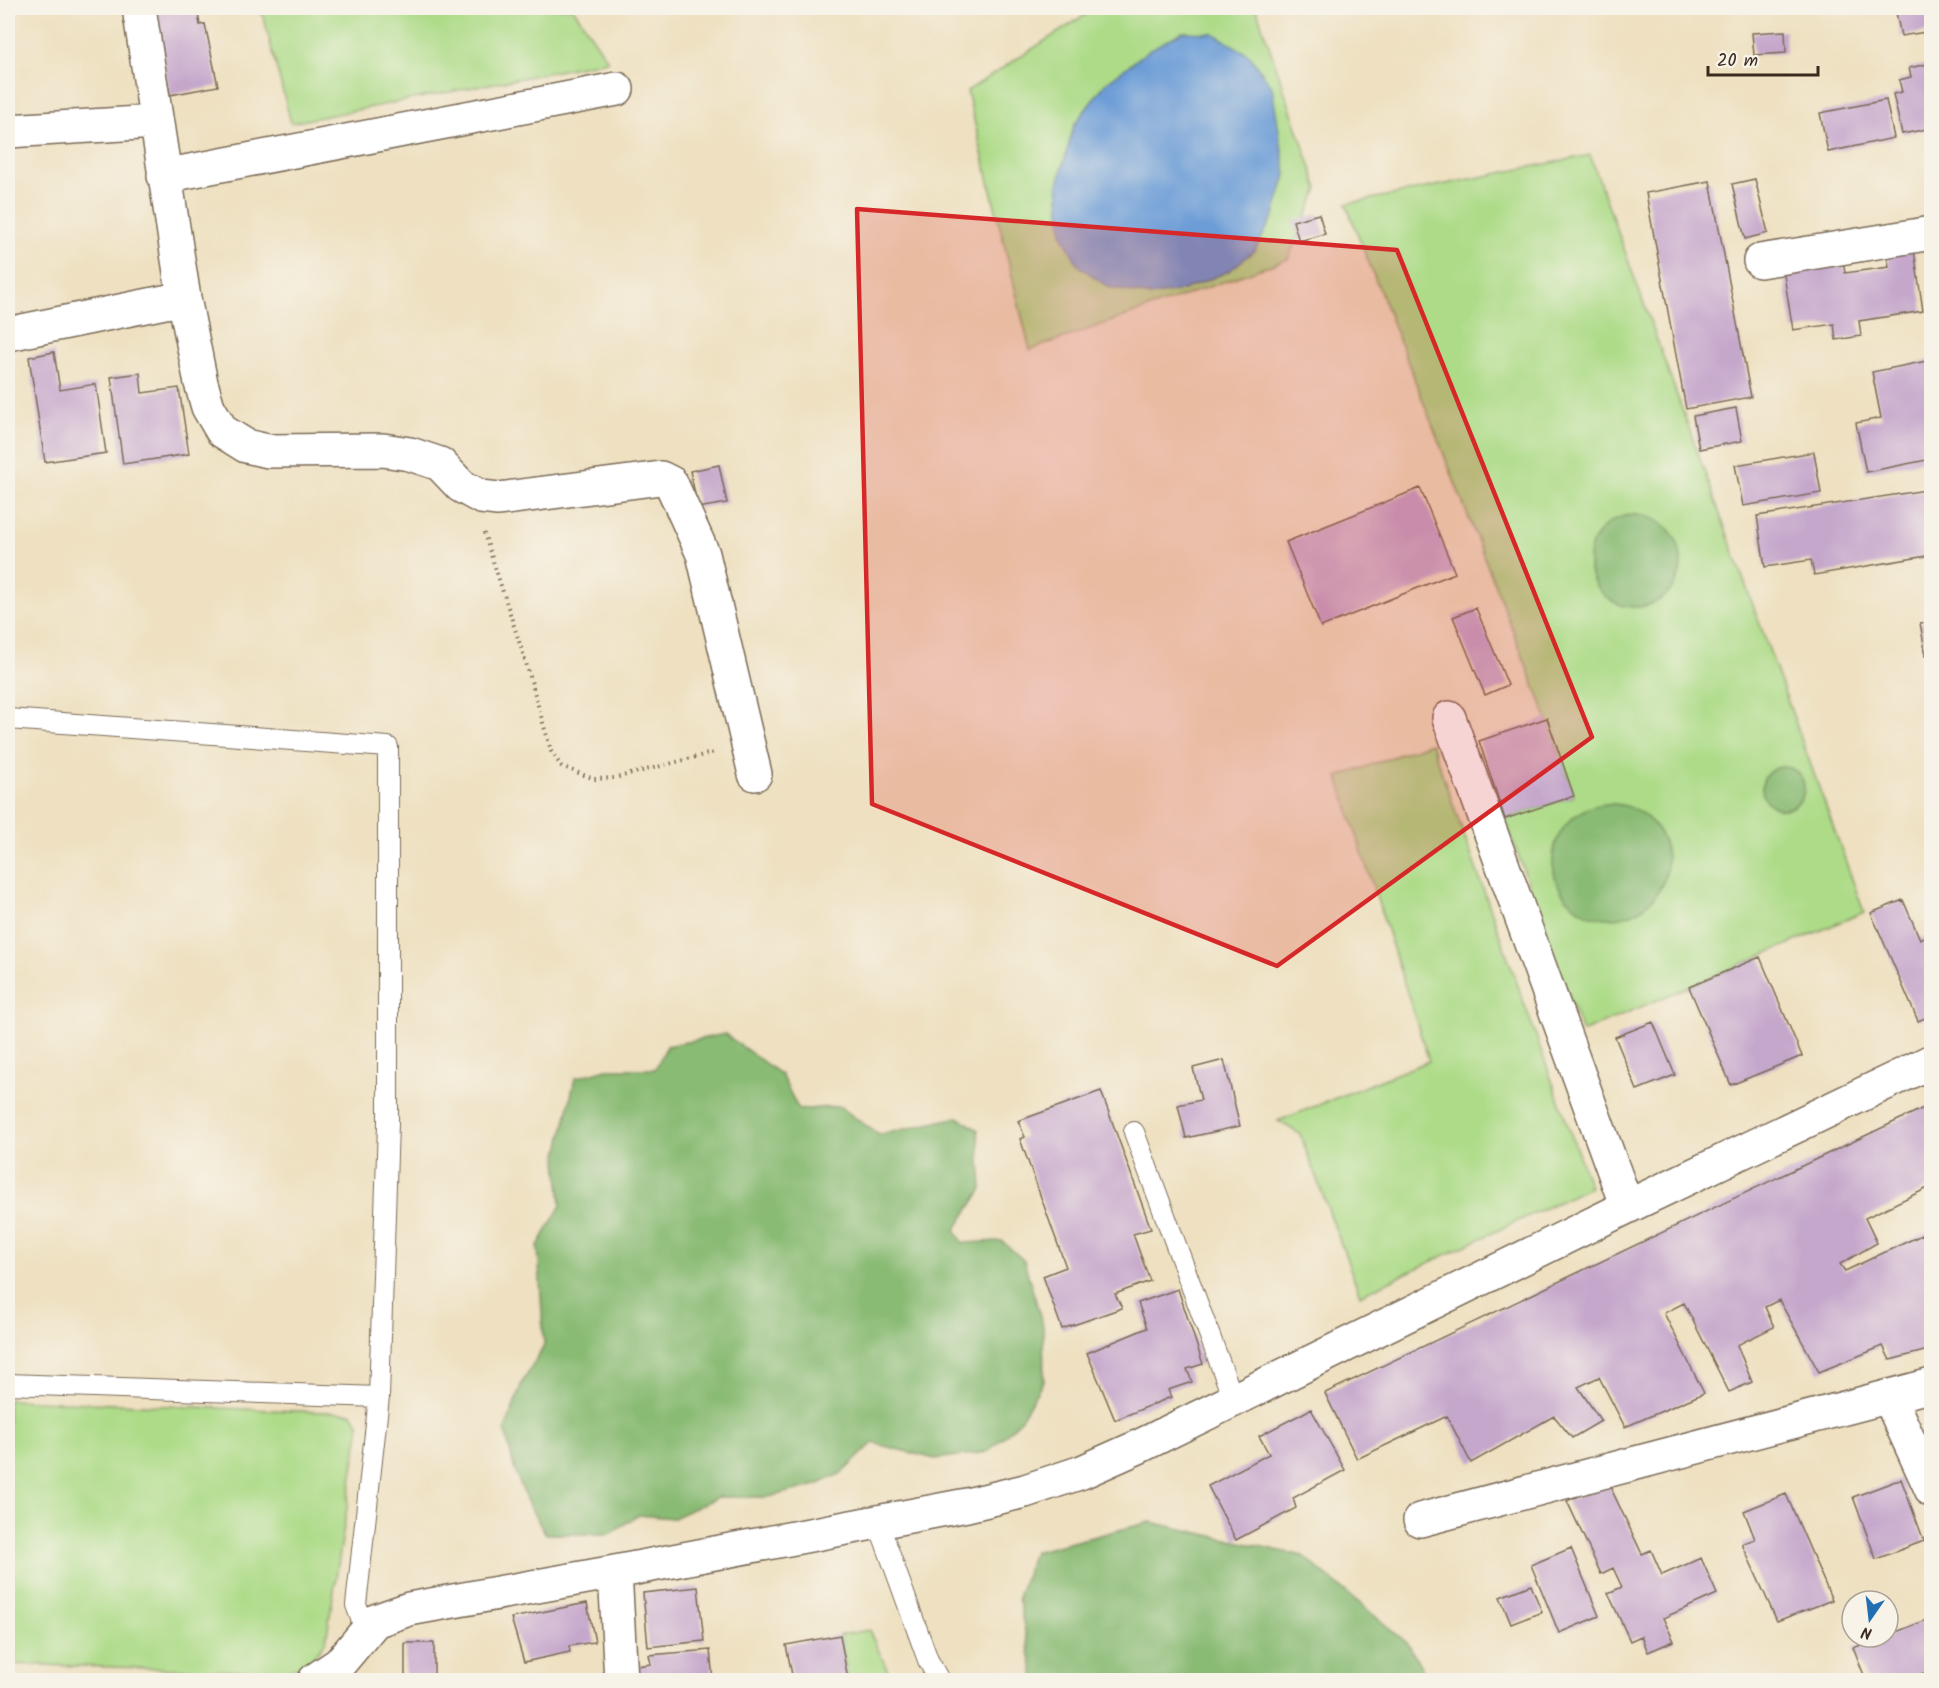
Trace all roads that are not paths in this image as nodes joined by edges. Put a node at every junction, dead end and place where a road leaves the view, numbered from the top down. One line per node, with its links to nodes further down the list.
1 (139, 8): 3 (street)
2 (617, 89): 5 (street)
3 (156, 122): 4 (street); 5 (street)
4 (8, 131)
5 (165, 176): 8 (street)
6 (1932, 233): 7 (street)
7 (1760, 261)
8 (184, 298): 9 (street); 12 (street)
9 (8, 334)
10 (1449, 718): 15 (street)
11 (8, 719): 19 (lane)
12 (752, 759)
13 (1932, 1061): 15 (street)
14 (1134, 1132): 20 (lane)
15 (1627, 1207): 20 (street)
16 (8, 1384): 19 (lane)
17 (1932, 1385): 18 (street)
18 (1889, 1396): 21 (street); 22 (street)
19 (379, 1397): 25 (lane)
20 (1234, 1401): 23 (street)
21 (1932, 1491)
22 (1420, 1520)
23 (878, 1522): 24 (street); 28 (lane)
24 (615, 1572): 25 (street); 27 (street)
25 (366, 1632): 26 (street)
26 (315, 1680)
27 (621, 1680)
28 (939, 1680)

